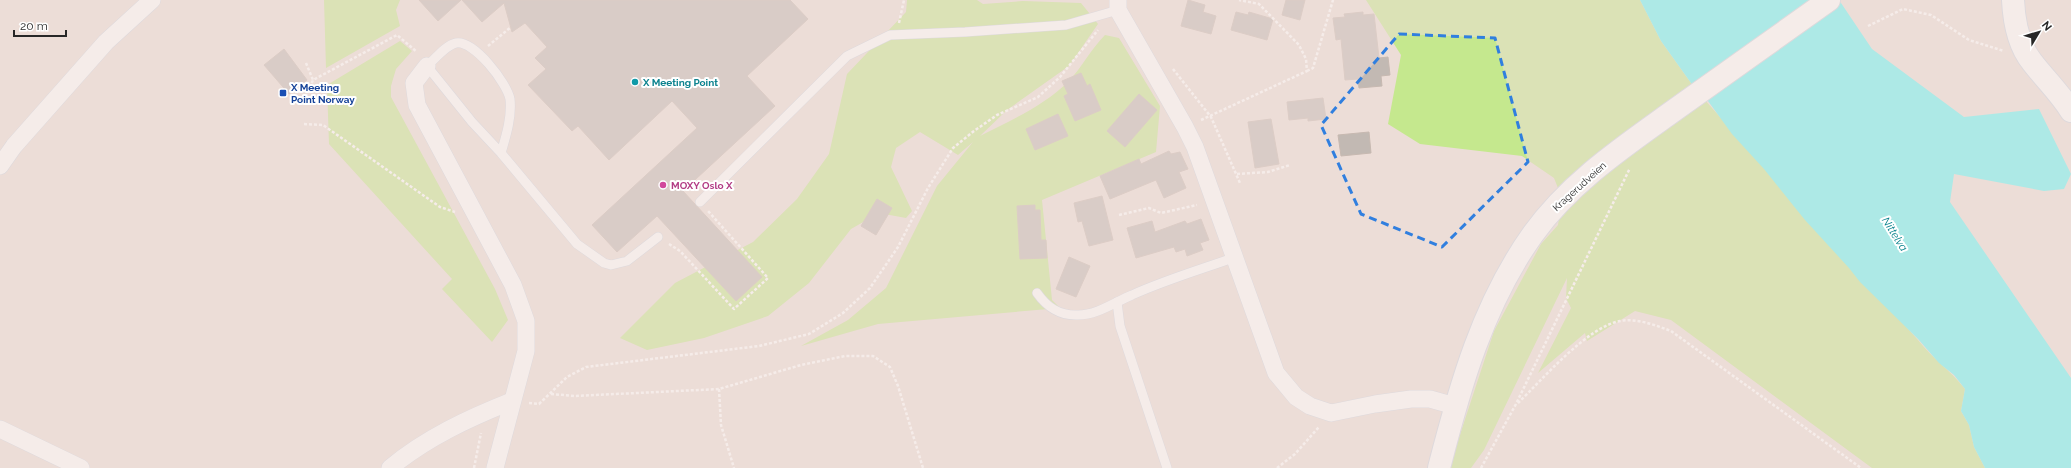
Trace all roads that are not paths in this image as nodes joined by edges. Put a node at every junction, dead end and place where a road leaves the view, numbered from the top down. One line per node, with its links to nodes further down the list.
1 (152, 0): 8 (street)
2 (1829, 0): 15 (main road, Kragerudveien)
3 (2013, 0): 6 (main road)
4 (1120, 10): 9 (lane); 11 (street)
5 (427, 66): 7 (lane); 7 (lane); 14 (street)
6 (2071, 111)
7 (501, 153): 10 (lane)
8 (0, 166)
9 (700, 202)
10 (658, 237)
11 (1233, 258): 13 (lane); 15 (street)
12 (1037, 293): 13 (lane)
13 (1117, 302): 20 (lane)
14 (512, 401): 18 (street); 19 (street)
15 (1455, 406): 21 (main road, Kragerudveien)
16 (0, 429): 17 (street)
17 (81, 468)
18 (390, 468)
19 (494, 468)
20 (1167, 468)
21 (1438, 468)

